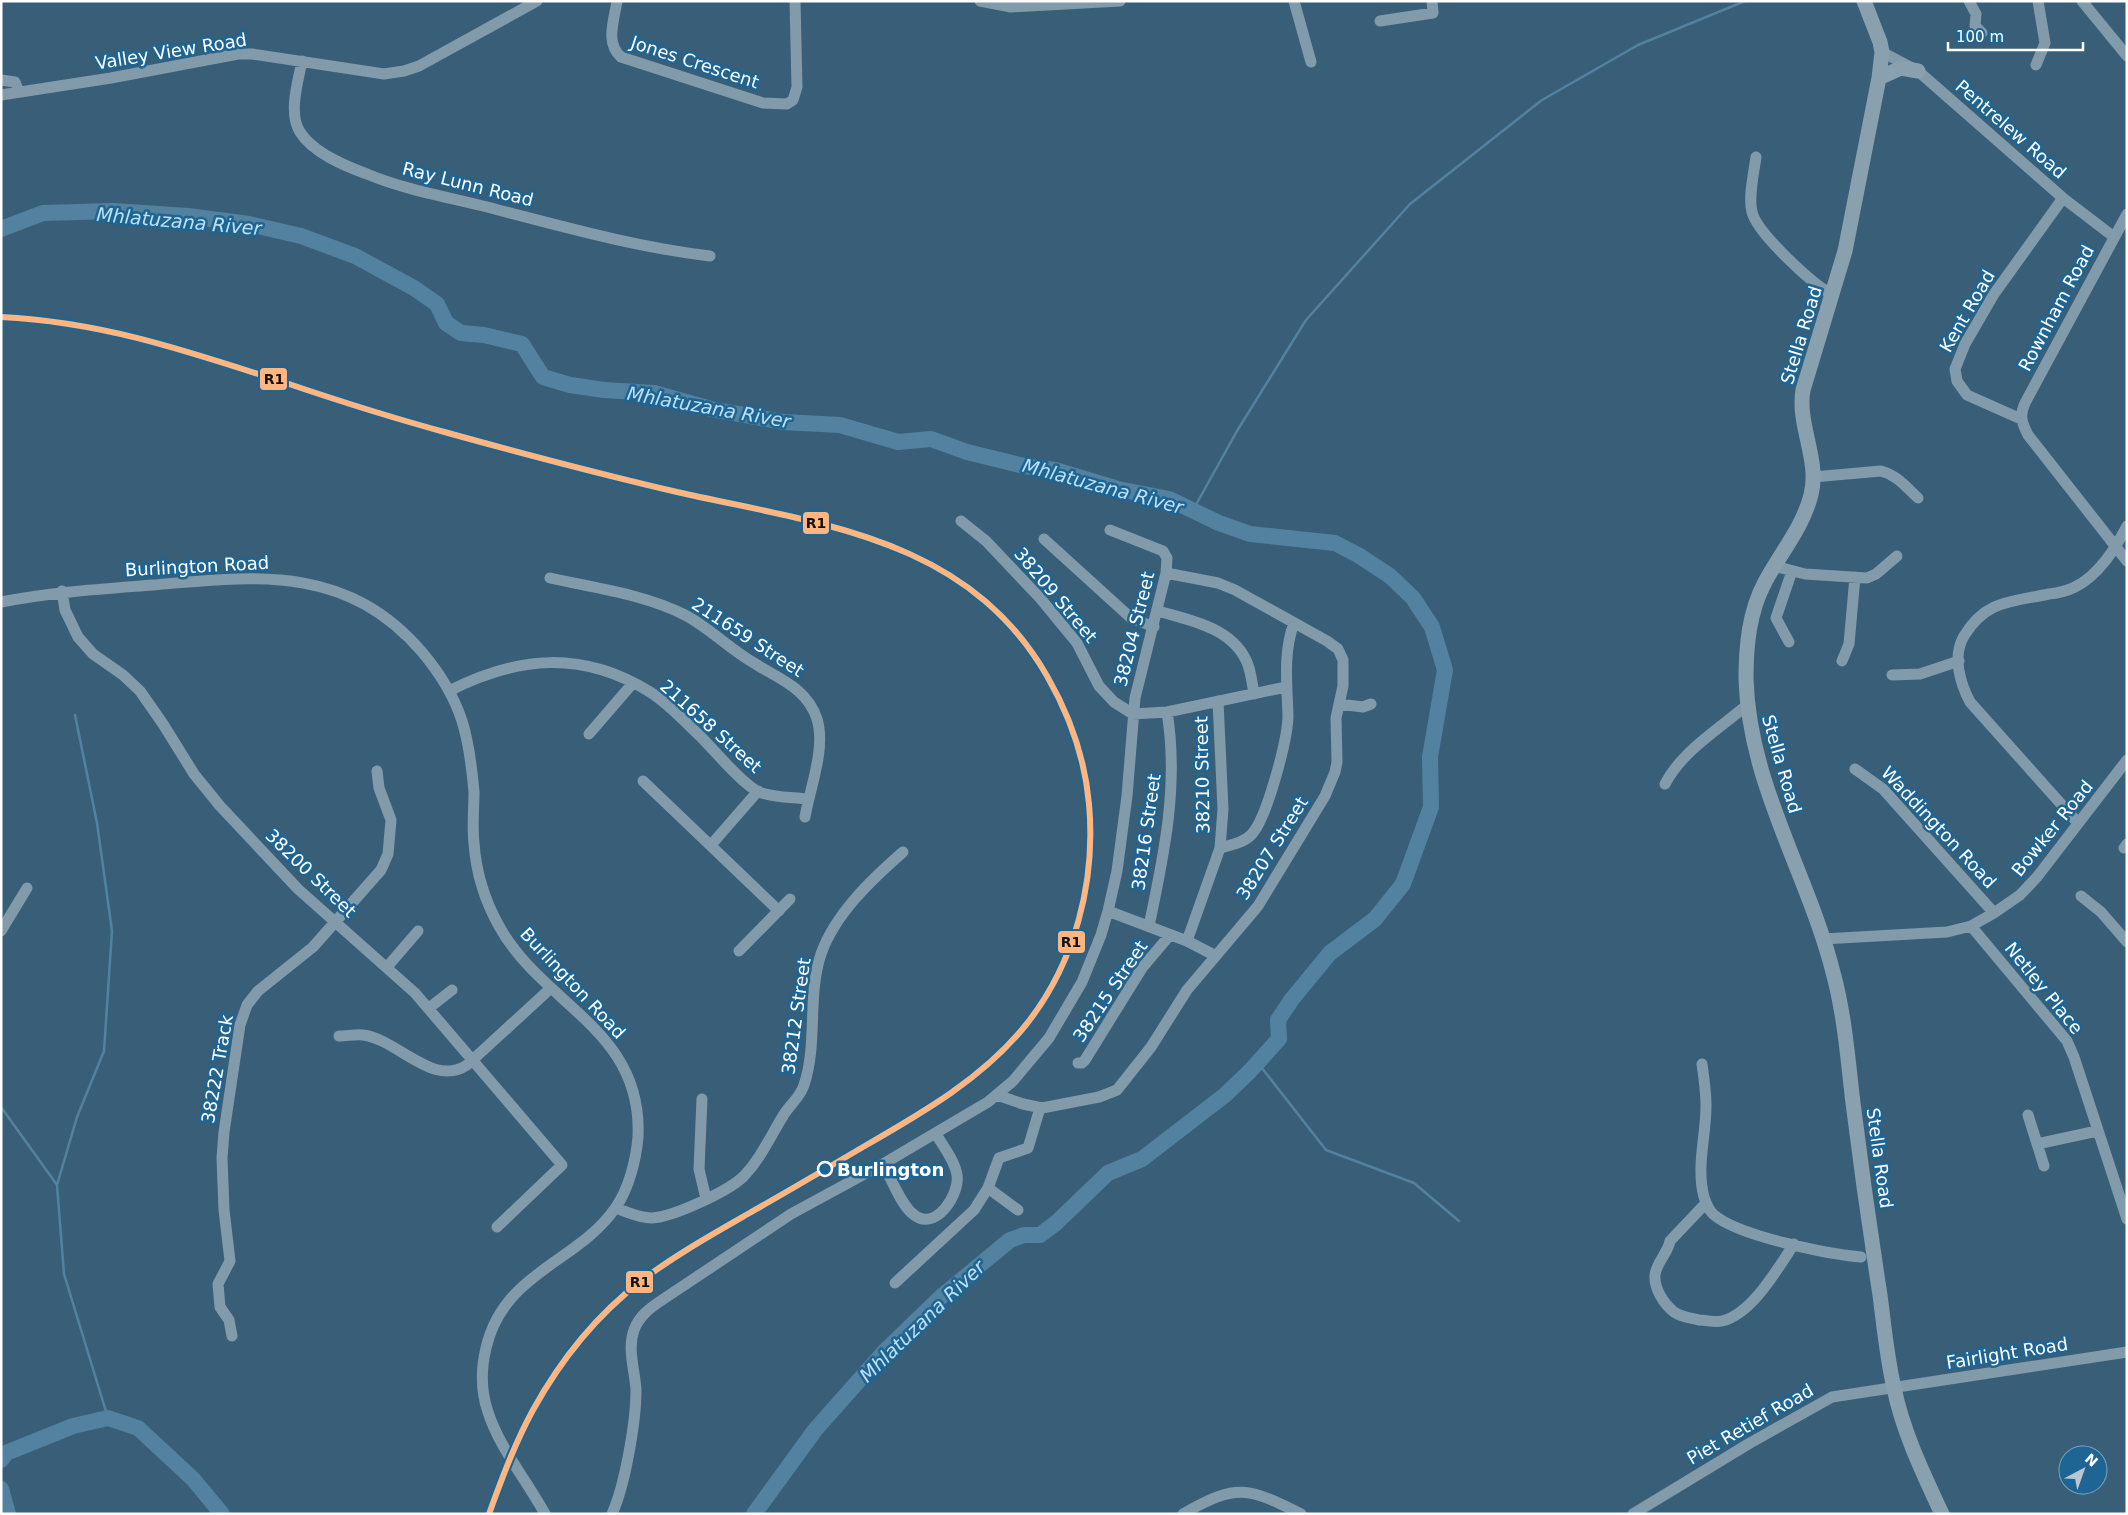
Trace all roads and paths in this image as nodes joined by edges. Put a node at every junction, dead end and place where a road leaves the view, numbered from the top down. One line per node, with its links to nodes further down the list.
1 (537, 1): 16 (street, Valley View Road)
2 (617, 1): 3 (street, Jones Crescent)
3 (795, 1)
4 (980, 1): 5 (street)
5 (1120, 1)
6 (1294, 1): 17 (street)
7 (1432, 1): 12 (street)
8 (1864, 1): 14 (main road, Stella Road)
9 (1969, 1): 13 (street)
10 (2038, 1): 18 (street)
11 (2082, 1): 15 (street)
12 (1380, 21)
13 (1982, 33)
14 (1882, 52): 19 (street, Pentrelew Road); 20 (main road, Stella Road)
15 (2127, 56)
16 (302, 61): 22 (street, Valley View Road); 28 (street, Ray Lunn Road)
17 (1311, 62)
18 (2036, 65)
19 (1918, 71): 20 (main road); 25 (street, Pentrelew Road)
20 (1879, 78): 29 (main road, Stella Road)
21 (1, 80): 22 (street)
22 (19, 92): 23 (street, Valley View Road)
23 (1, 95)
24 (1756, 157): 29 (street)
25 (2063, 198): 27 (street, Pentrelew Road); 30 (street, Kent Road)
26 (2127, 214): 27 (street, Rownham Road)
27 (2114, 237): 30 (street, Rownham Road)
28 (710, 256)
29 (1833, 295): 31 (main road, Stella Road)
30 (2021, 419): 37 (street)
31 (1813, 476): 32 (street); 40 (main road, Stella Road)
32 (1918, 498)
33 (961, 521): 63 (street, 38209 Street)
34 (2127, 526): 37 (street)
35 (1110, 530): 42 (street, 38204 Street)
36 (1044, 539): 49 (street)
37 (2115, 547): 39 (street); 52 (street)
38 (1897, 556): 44 (street)
39 (2127, 561)
40 (1774, 566): 41 (street); 61 (main road, Stella Road)
41 (1792, 571): 44 (street); 50 (street)
42 (1166, 573): 47 (street, 38204 Street); 48 (street, 38207 Street)
43 (550, 578): 71 (street, 211659 Street)
44 (1855, 578): 51 (street)
45 (62, 591): 46 (street, Burlington Road); 56 (street, Burlington Road); 83 (street, 38200 Street)
46 (1, 602)
47 (1158, 611): 49 (street, 38204 Street); 57 (street)
48 (1294, 623): 55 (street); 59 (street, 38207 Street)
49 (1154, 627): 63 (street, 38204 Street)
50 (1789, 642)
51 (1842, 661)
52 (1958, 661): 53 (street); 73 (street)
53 (1892, 675)
54 (632, 683): 56 (street, 211658 Street); 64 (street); 70 (street, 211658 Street)
55 (1286, 688): 57 (street); 75 (street)
56 (449, 691): 95 (street, Burlington Road)
57 (1254, 694): 58 (street)
58 (1218, 701): 62 (street); 75 (street, 38210 Street)
59 (1339, 704): 60 (street); 93 (street, 38207 Street)
60 (1371, 704)
61 (1747, 705): 69 (street); 89 (main road, Stella Road)
62 (1167, 712): 63 (street); 84 (street, 38216 Street)
63 (1133, 714): 81 (street, 38204 Street)
64 (589, 734)
65 (2127, 760): 73 (street, Bowker Road)
66 (1855, 768): 82 (street, Waddington Road)
67 (377, 771): 83 (street, 38222 Track)
68 (643, 781): 74 (street)
69 (1665, 784)
70 (758, 791): 71 (street, 211658 Street); 74 (street)
71 (808, 799): 72 (street, 211659 Street)
72 (806, 817)
73 (2078, 823): 82 (street, Bowker Road)
74 (710, 845): 80 (street)
75 (1220, 848): 90 (street, 38210 Street)
76 (903, 852): 112 (street, 38212 Street)
77 (27, 888): 86 (street)
78 (2080, 896): 91 (street)
79 (790, 899): 80 (street)
80 (779, 911): 92 (street)
81 (1108, 911): 84 (street); 102 (street, 38204 Street)
82 (1994, 913): 85 (street, Bowker Road)
83 (335, 922): 94 (street, 38200 Street); 121 (street, 38222 Track)
84 (1149, 926): 88 (street)
85 (1971, 926): 89 (street, Bowker Road); 106 (street, Netley Place)
86 (1, 931)
87 (418, 931): 94 (street)
88 (1170, 935): 90 (street); 100 (street, 38215 Street)
89 (1823, 939): 123 (main road, Stella Road)
90 (1187, 941): 93 (street)
91 (2127, 942)
92 (739, 951)
93 (1216, 956): 104 (street, 38207 Street)
94 (387, 967): 97 (street, 38200 Street)
95 (551, 988): 99 (street); 114 (street, Burlington Road)
96 (452, 990): 97 (street)
97 (429, 1008): 99 (street, 38200 Street)
98 (340, 1036): 99 (street)
99 (472, 1061): 117 (street, 38200 Street)
100 (1078, 1063)
101 (1702, 1064): 113 (street)
102 (997, 1095): 104 (street, 38207 Street); 107 (street, 38204 Street)
103 (702, 1099): 112 (street)
104 (1040, 1108): 111 (street)
105 (2028, 1115): 108 (street)
106 (2097, 1131): 108 (street); 116 (street, Netley Place)
107 (936, 1134): 109 (street, 38204 Street); 109 (street)
108 (2037, 1144): 110 (street)
109 (883, 1164): 125 (street, 38204 Street)
110 (2044, 1166)
111 (988, 1188): 115 (street); 120 (street)
112 (706, 1199): 114 (street, 38212 Street)
113 (1706, 1203): 118 (street); 118 (street)
114 (616, 1208): 124 (street, Burlington Road)
115 (1018, 1210)
116 (2127, 1219)
117 (497, 1227)
118 (1794, 1244): 119 (street)
119 (1862, 1257)
120 (895, 1283)
121 (232, 1336)
122 (2127, 1352): 123 (street, Fairlight Road)
123 (1894, 1389): 128 (street, Piet Retief Road); 129 (main road, Stella Road)
124 (545, 1514)
125 (612, 1514)
126 (1183, 1514): 127 (street)
127 (1301, 1514)
128 (1632, 1514)
129 (1942, 1514)

